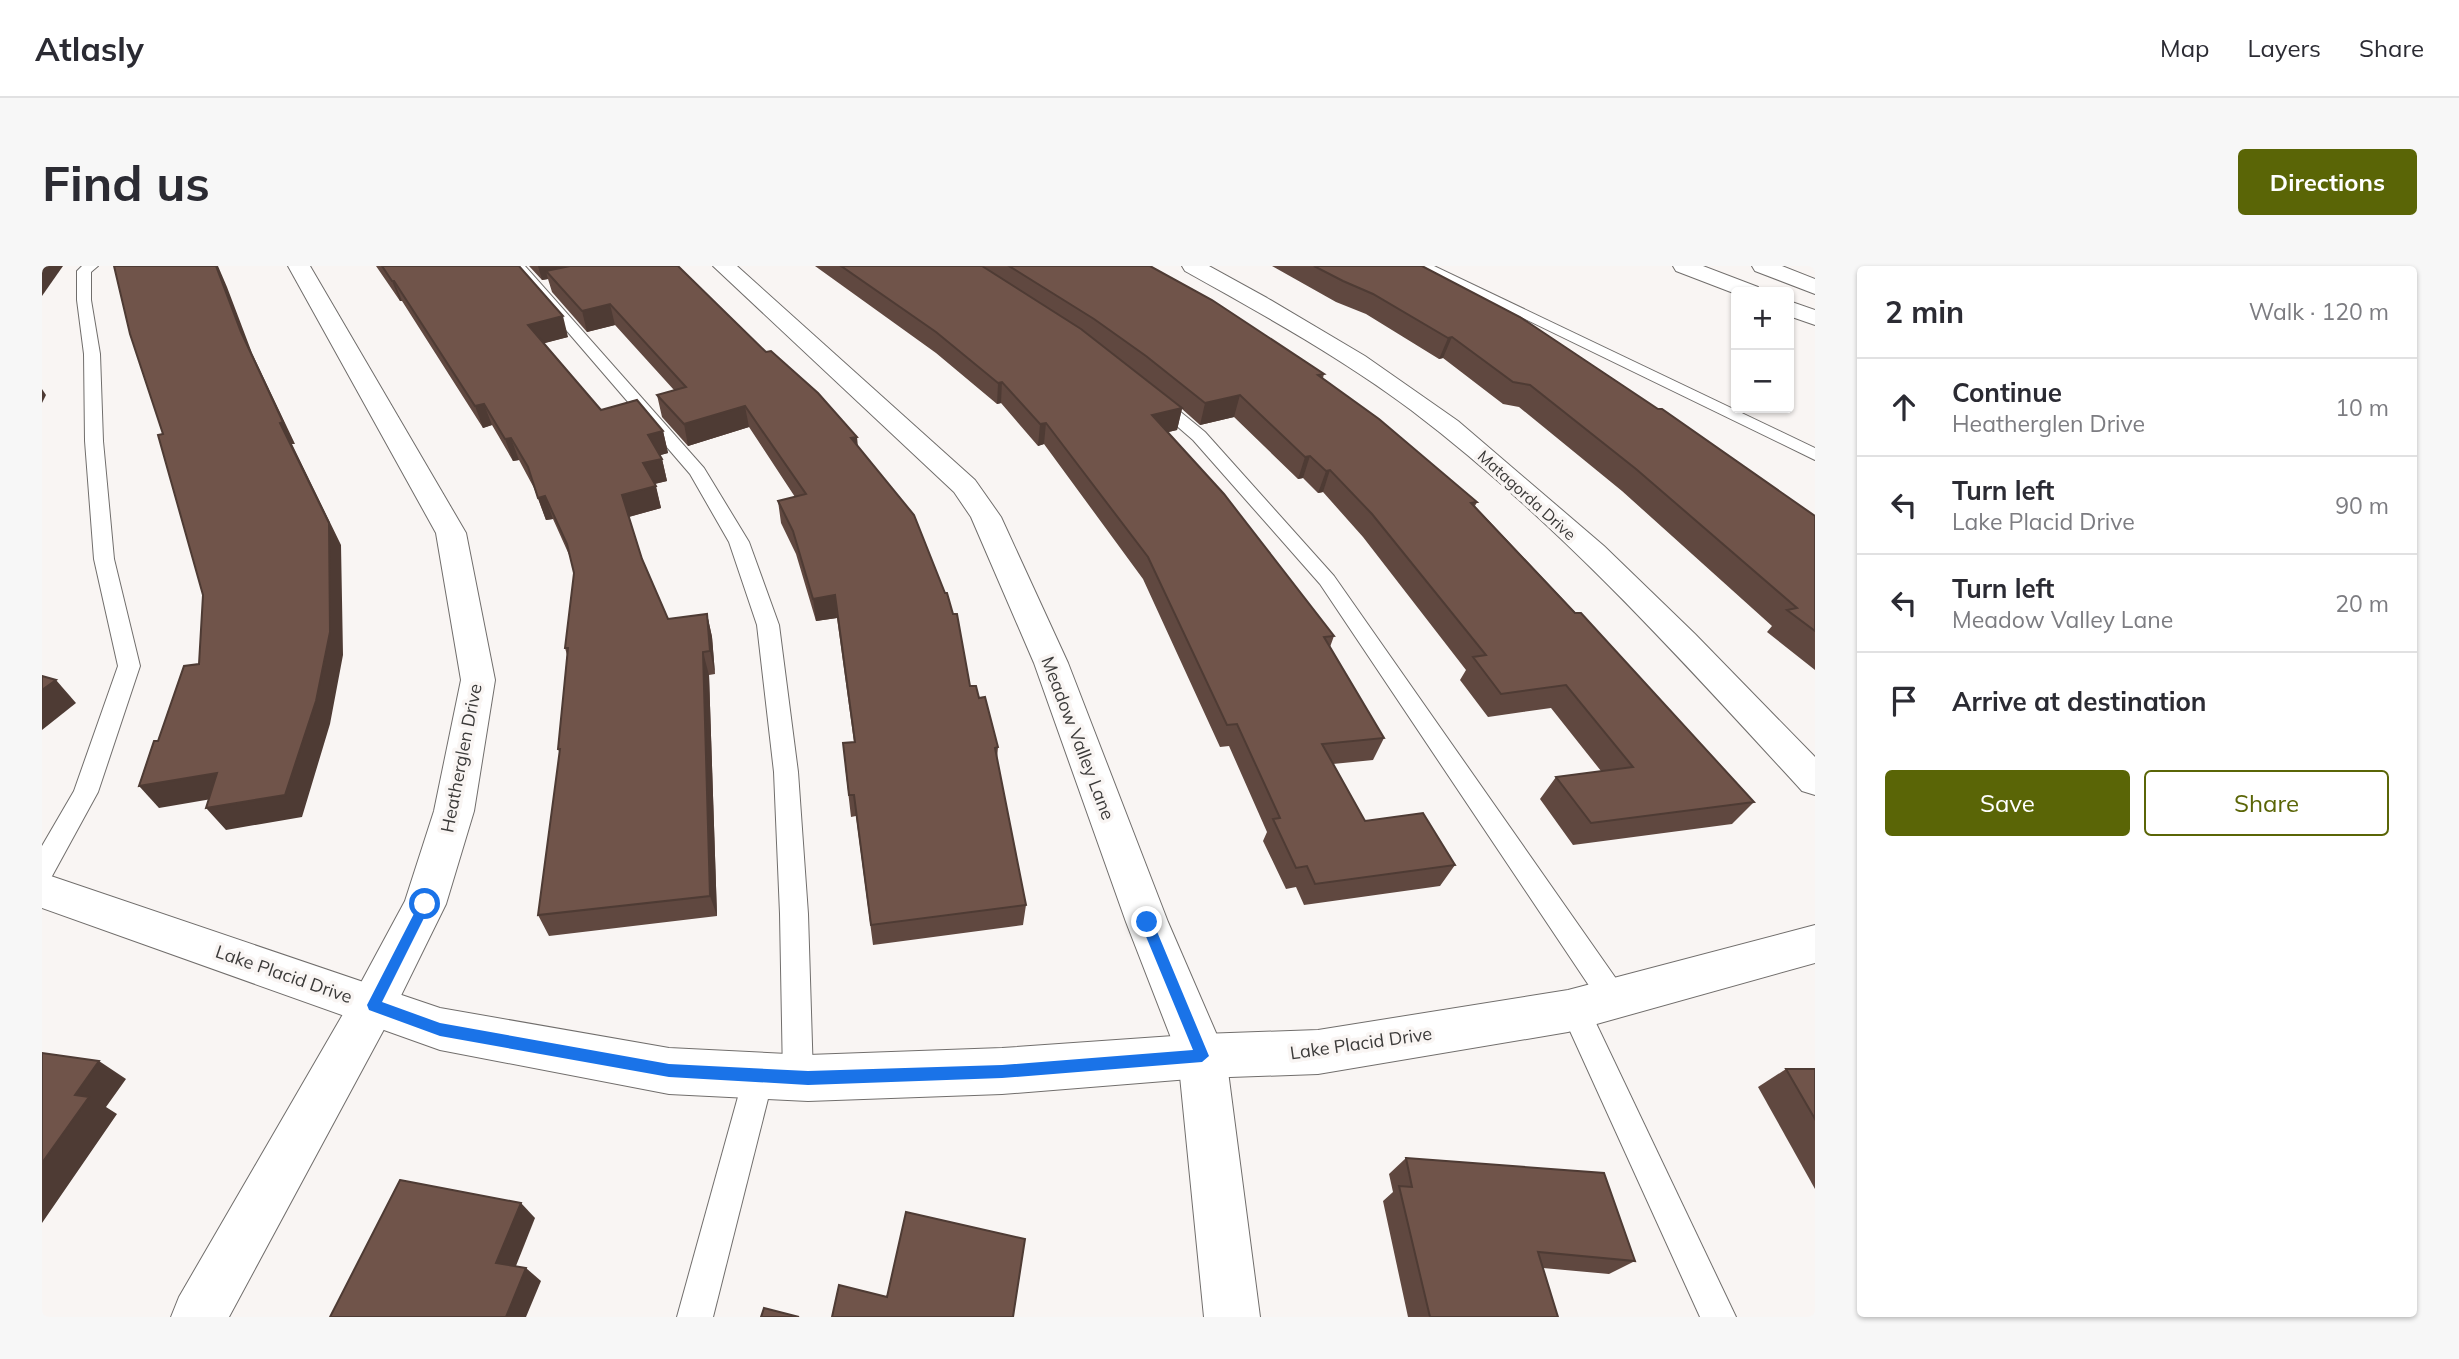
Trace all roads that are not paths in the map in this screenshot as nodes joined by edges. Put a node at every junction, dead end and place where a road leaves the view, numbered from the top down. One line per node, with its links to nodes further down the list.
1 (91, 266): 16 (lane)
2 (299, 266): 20 (street, Heatherglen Drive)
3 (518, 266): 22 (lane)
4 (723, 266): 21 (street, Meadow Valley Lane)
5 (1193, 266): 15 (street, Matagorda Drive)
6 (1423, 266): 14 (lane)
7 (1684, 266): 9 (street)
8 (1763, 266): 10 (street)
9 (1737, 287)
10 (1815, 287)
11 (1794, 310): 12 (street)
12 (1815, 318)
13 (1135, 382): 19 (lane)
14 (1815, 455)
15 (1815, 781)
16 (42, 870)
17 (42, 890): 20 (street, Lake Placid Drive)
18 (1815, 944): 19 (street, Lake Placid Drive)
19 (1594, 1004): 21 (street, Lake Placid Drive); 26 (lane)
20 (373, 1005): 22 (street, Lake Placid Drive); 23 (street, Heatherglen Drive)
21 (1202, 1056): 22 (street, Lake Placid Drive); 25 (street, Meadow Valley Lane)
22 (778, 1076): 24 (lane)
23 (200, 1317)
24 (695, 1317)
25 (1232, 1317)
26 (1718, 1317)

